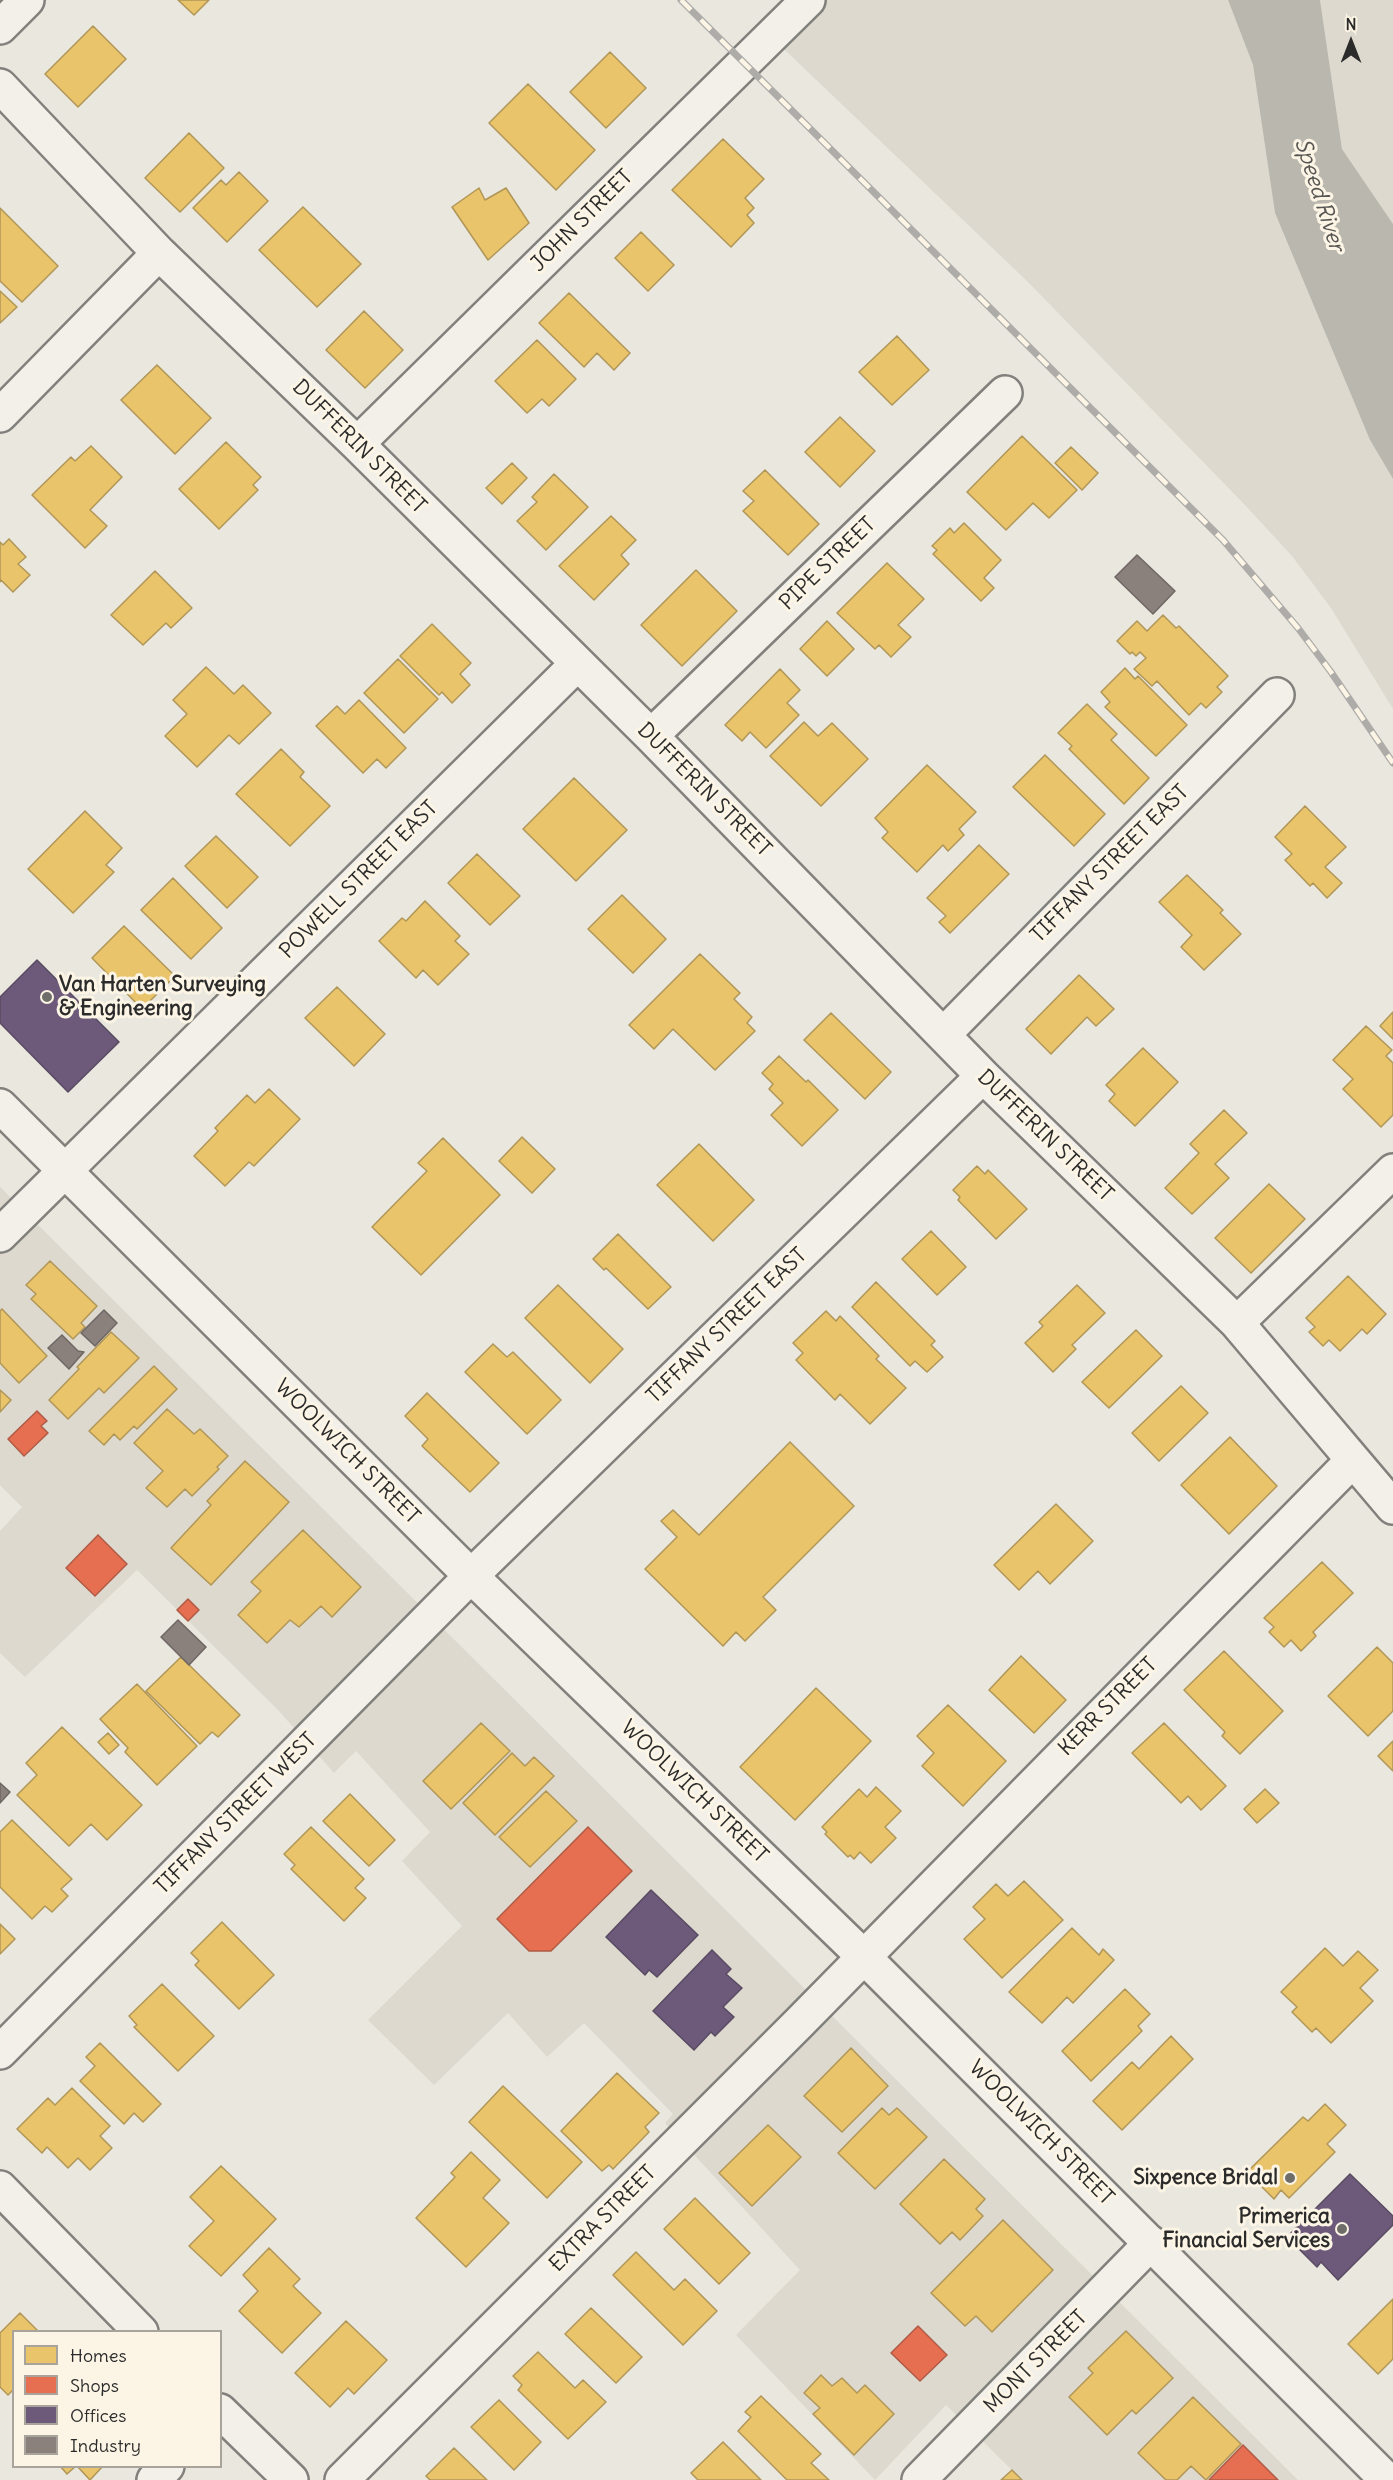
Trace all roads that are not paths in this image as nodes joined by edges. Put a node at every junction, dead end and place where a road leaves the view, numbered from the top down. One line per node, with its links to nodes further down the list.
1 (27, 0): 3 (street)
2 (808, 0): 8 (street, JOHN STREET)
3 (0, 27)
4 (0, 86): 5 (street, DUFFERIN STREET)
5 (159, 253): 7 (street); 8 (street, DUFFERIN STREET)
6 (1005, 393): 11 (street, PIPE STREET)
7 (0, 415)
8 (357, 444): 9 (street, DUFFERIN STREET)
9 (577, 664): 11 (street, DUFFERIN STREET); 15 (street, POWELL STREET EAST)
10 (1277, 695): 12 (street, TIFFANY STREET EAST)
11 (651, 736): 12 (street, DUFFERIN STREET)
12 (944, 1034): 13 (street, DUFFERIN STREET)
13 (983, 1076): 18 (street, DUFFERIN STREET); 21 (street, TIFFANY STREET EAST)
14 (0, 1106): 15 (street, WOOLWICH STREET)
15 (64, 1171): 17 (street, POWELL STREET EAST); 21 (street, WOOLWICH STREET)
16 (1393, 1171): 18 (street)
17 (0, 1235)
18 (1237, 1323): 19 (street, DUFFERIN STREET)
19 (1353, 1460): 20 (street, DUFFERIN STREET); 22 (street, KERR STREET)
20 (1393, 1507)
21 (471, 1576): 22 (street, WOOLWICH STREET); 23 (street, TIFFANY STREET WEST)
22 (863, 1956): 25 (street, WOOLWICH STREET); 31 (street, EXTRA STREET)
23 (0, 2052)
24 (0, 2188): 26 (street)
25 (1151, 2243): 32 (street, MONT STREET); 33 (street, WOOLWICH STREET)
26 (140, 2330)
27 (222, 2413): 30 (street)
28 (165, 2468): 29 (street)
29 (154, 2480)
30 (291, 2480)
31 (342, 2480)
32 (920, 2480)
33 (1387, 2480)

